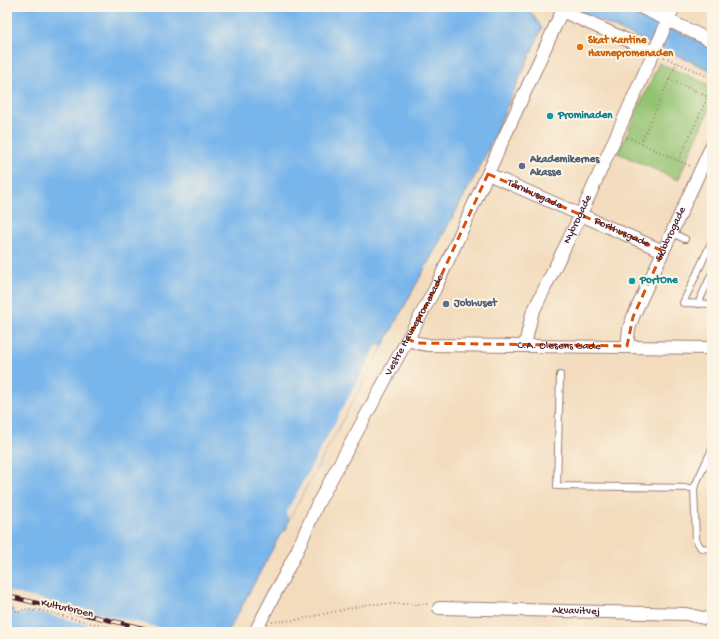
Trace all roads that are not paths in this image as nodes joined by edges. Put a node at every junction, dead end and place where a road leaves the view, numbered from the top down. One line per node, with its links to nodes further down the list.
1 (640, 7): 3 (street)
2 (674, 7): 3 (street, Nybrogade)
3 (667, 21): 4 (street); 5 (street, Nybrogade)
4 (712, 41)
5 (655, 50): 7 (street, Vestre Havnepromenade); 8 (street, Nybrogade)
6 (712, 145): 9 (street, Skibbrogade)
7 (488, 174): 8 (street, Tårnhusgade); 17 (street, Vestre Havnepromenade)
8 (581, 214): 13 (street, Porthusgade); 18 (street, Nybrogade)
9 (672, 233): 10 (lane); 13 (street, Skibbrogade)
10 (685, 238)
11 (712, 241): 12 (lane)
12 (709, 249): 15 (lane)
13 (663, 251): 19 (street, Skibbrogade)
14 (712, 272): 15 (lane)
15 (698, 304): 16 (lane)
16 (712, 304)
17 (408, 338): 18 (street, C.A. Olesens Gade); 27 (street, Vestre Havnepromenade)
18 (525, 345): 19 (street, C.A. Olesens Gade)
19 (627, 346): 20 (street, C.A. Olesens Gade)
20 (712, 348)
21 (560, 375): 23 (lane)
22 (712, 449): 23 (lane)
23 (694, 488): 24 (lane)
24 (712, 549)
25 (439, 608): 26 (street, Akvavitvej)
26 (712, 620)
27 (257, 628)

